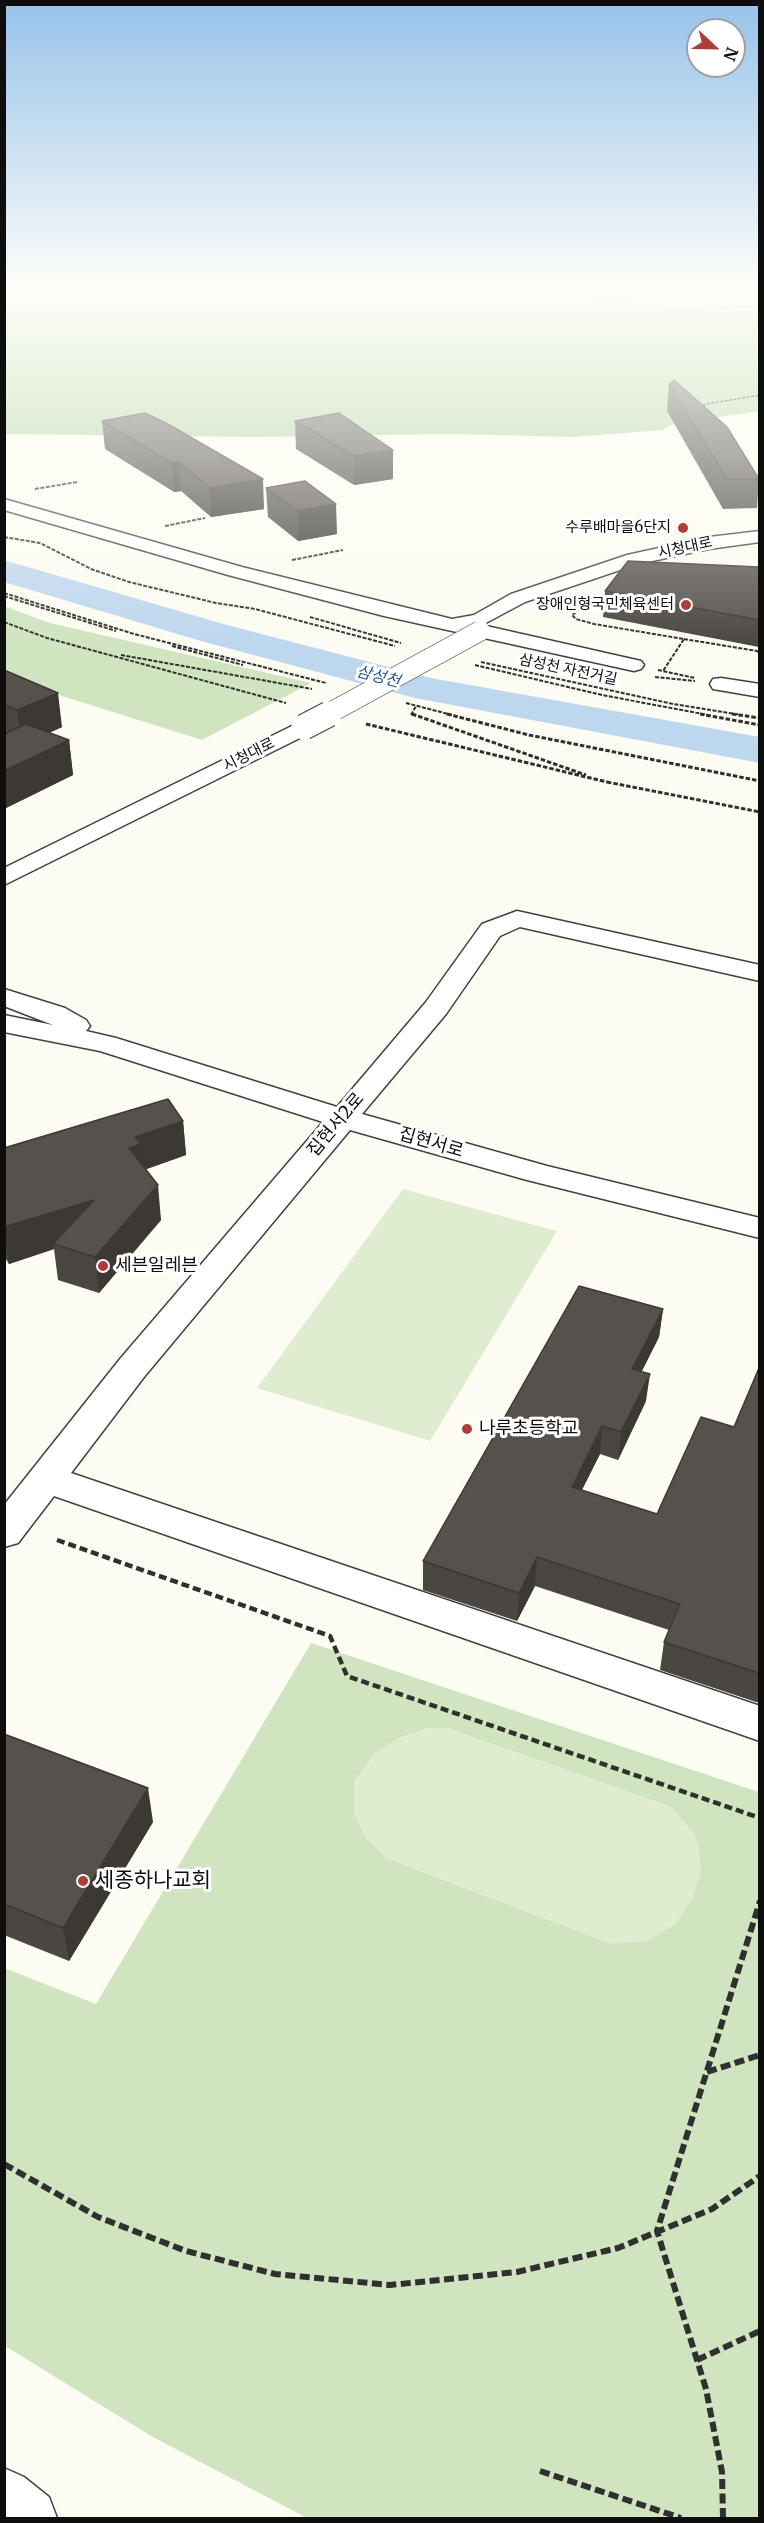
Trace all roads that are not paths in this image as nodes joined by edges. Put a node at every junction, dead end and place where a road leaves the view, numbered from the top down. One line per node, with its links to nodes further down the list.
1 (4, 504): 4 (street)
2 (759, 536): 3 (street, 시청대로)
3 (480, 626): 7 (street, 시청대로, bridge); 7 (street, 시청대로)
4 (634, 665)
5 (721, 684): 6 (street)
6 (759, 691)
7 (293, 723): 8 (street, 시청대로); 9 (street, 시청대로)
8 (4, 860)
9 (4, 878)
10 (759, 973): 14 (street, 집현서2로)
11 (4, 997): 13 (street, 집현서로)
12 (4, 1023): 13 (street, 집현서로)
13 (106, 1044): 14 (street, 집현서로)
14 (342, 1118): 15 (street, 집현서로); 16 (street, 집현서2로)
15 (759, 1228)
16 (47, 1479): 17 (street, 집현서2로); 18 (street)
17 (4, 1533)
18 (759, 1724)
19 (4, 2497): 20 (street)
20 (28, 2518)

